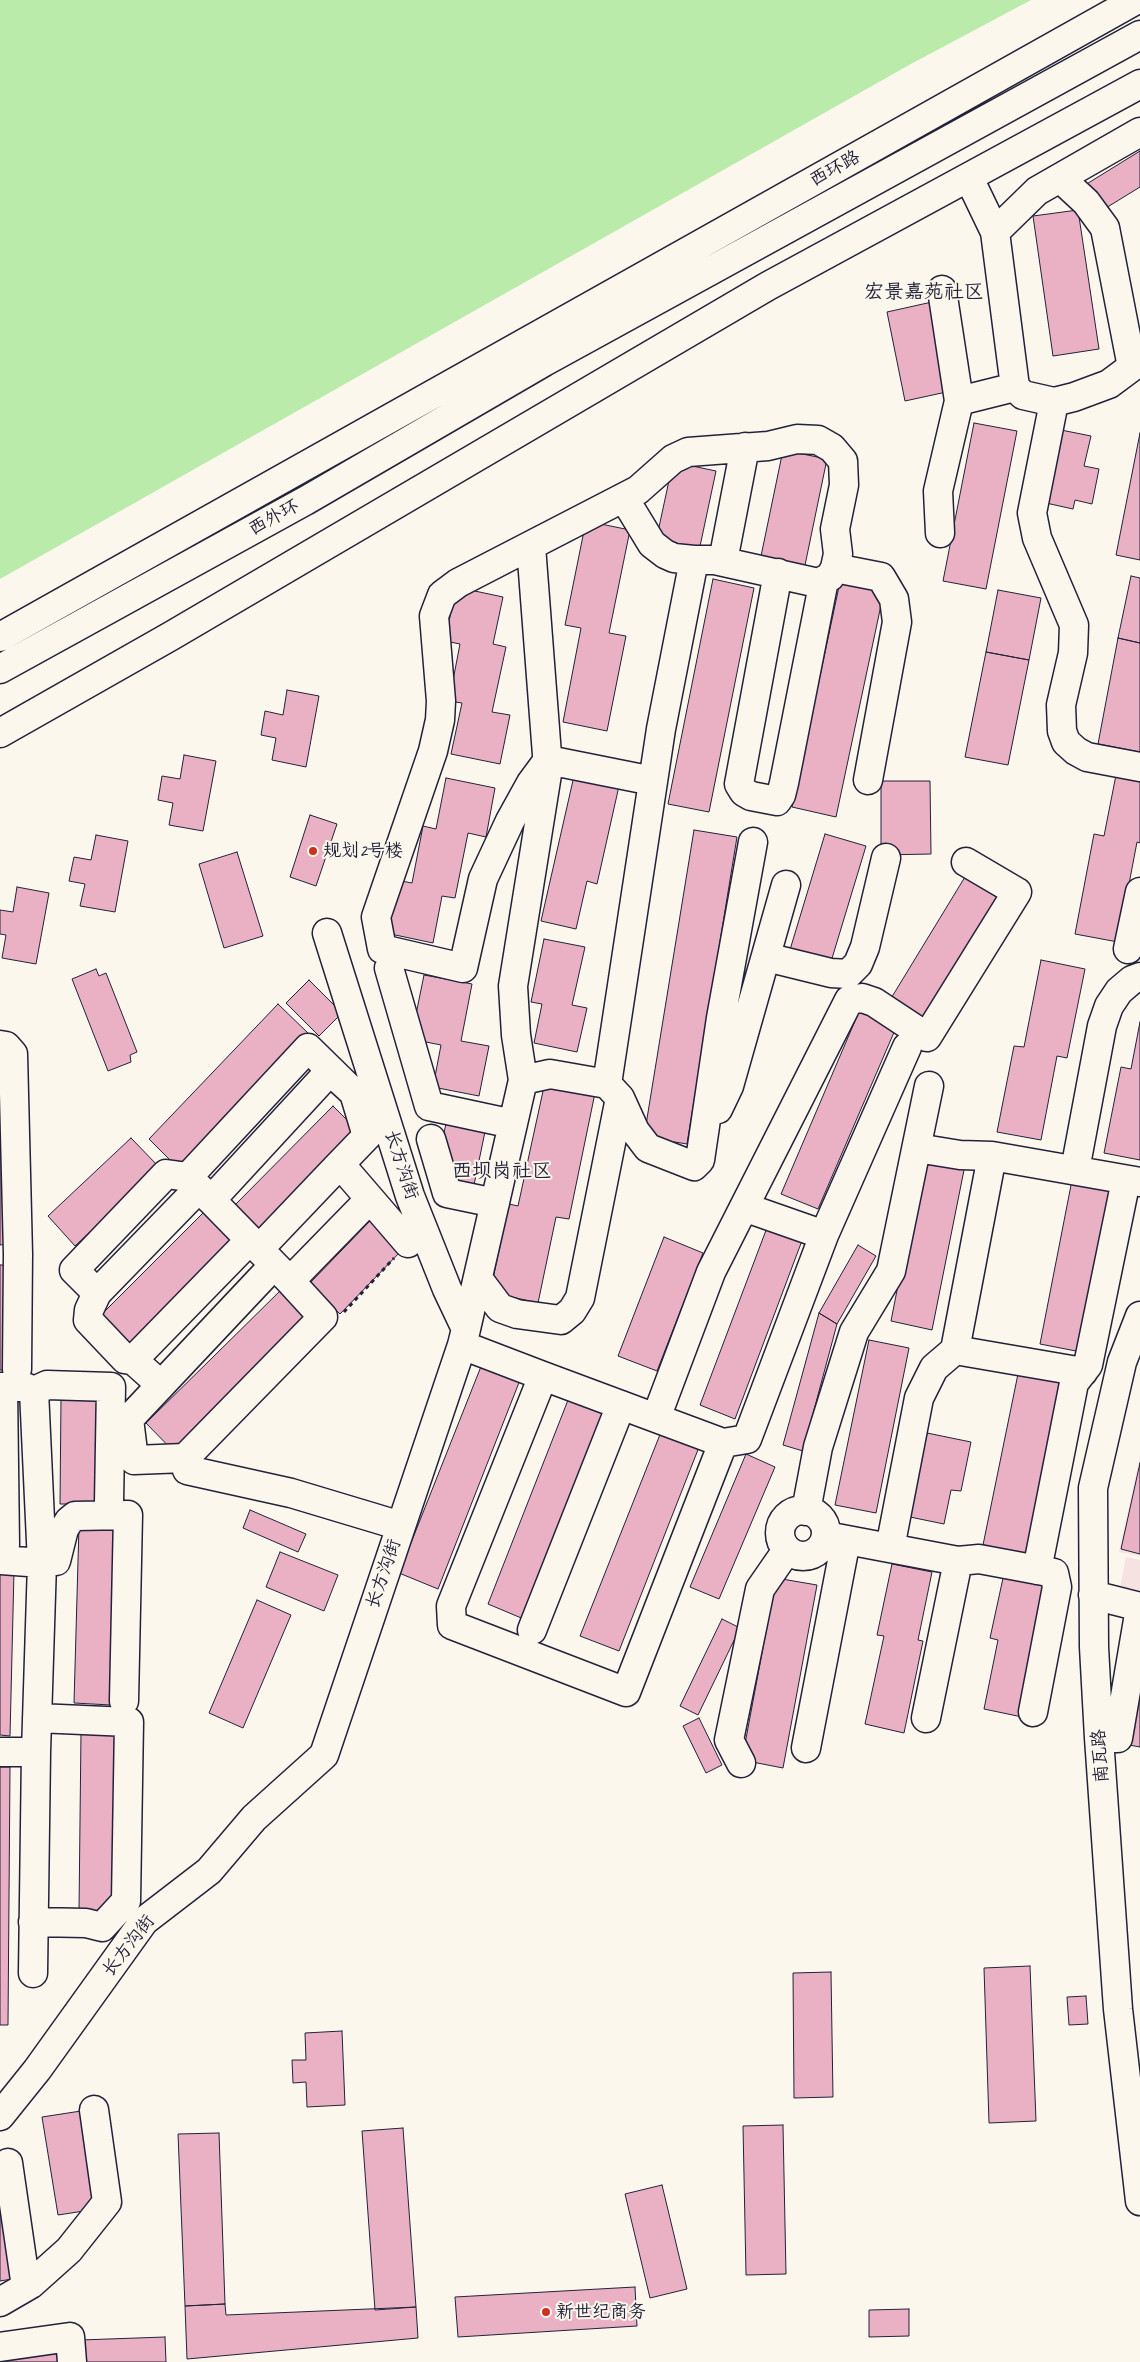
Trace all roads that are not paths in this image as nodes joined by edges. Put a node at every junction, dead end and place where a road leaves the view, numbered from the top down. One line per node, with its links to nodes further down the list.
1 (1136, 0): 9 (main road, 西环路)
2 (1140, 35): 9 (main road, 西环路)
3 (1140, 84): 5 (main road)
4 (1140, 132): 6 (main road)
5 (969, 178): 7 (main road); 24 (main road)
6 (1060, 178): 7 (main road); 10 (main road)
7 (995, 232): 11 (main road)
8 (942, 290): 12 (main road)
9 (539, 350): 22 (main road, 西外环); 23 (main road, 西外环)
10 (1136, 364): 13 (main road)
11 (1015, 388): 12 (main road); 13 (main road)
12 (959, 401): 16 (main road)
13 (1054, 402): 26 (main road)
14 (744, 447): 15 (main road); 19 (main road); 21 (main road)
15 (624, 498): 17 (main road); 18 (main road)
16 (940, 533)
17 (531, 546): 25 (main road); 25 (main road)
18 (694, 560): 19 (main road); 28 (main road)
19 (723, 562): 20 (main road)
20 (778, 573): 21 (main road); 21 (main road)
21 (830, 574): 27 (main road)
22 (0, 637)
23 (0, 670)
24 (0, 733)
25 (548, 760): 28 (main road); 41 (main road)
26 (1140, 768)
27 (868, 780)
28 (653, 781): 44 (main road)
29 (753, 842): 47 (main road)
30 (886, 858): 36 (main road)
31 (966, 862): 56 (main road)
32 (786, 885): 36 (main road)
33 (1140, 892): 35 (main road)
34 (328, 933): 43 (main road, 长方沟街)
35 (1128, 949)
36 (766, 957): 47 (main road)
37 (390, 968): 45 (main road)
38 (1140, 976): 51 (main road)
39 (0, 1045): 59 (main road)
40 (907, 1047): 57 (main road)
41 (523, 1080): 44 (main road); 45 (main road)
42 (929, 1086): 48 (main road)
43 (365, 1090): 50 (main road); 53 (main road); 63 (main road, 长方沟街)
44 (614, 1091): 47 (main road); 61 (main road)
45 (513, 1124): 55 (main road)
46 (431, 1139): 55 (main road)
47 (703, 1140)
48 (917, 1148): 49 (main road); 76 (main road)
49 (992, 1156): 51 (main road); 64 (main road)
50 (340, 1164): 54 (main road); 60 (main road)
51 (1074, 1170): 52 (main road)
52 (1133, 1181): 66 (main road)
53 (199, 1188): 60 (main road); 65 (main road)
54 (370, 1199): 58 (main road); 60 (main road)
55 (496, 1204): 61 (main road)
56 (744, 1207): 57 (main road); 72 (main road)
57 (824, 1235): 73 (main road)
58 (408, 1243)
59 (9, 1255): 68 (main road)
60 (268, 1259): 65 (main road); 69 (main road); 69 (main road)
61 (479, 1280): 63 (main road)
62 (1140, 1316): 85 (main road, 南瓦路)
63 (464, 1337): 67 (main road); 77 (main road, 长方沟街)
64 (955, 1350): 66 (main road); 79 (main road)
65 (133, 1360): 69 (main road)
66 (1082, 1372): 84 (main road)
67 (543, 1376): 71 (main road); 73 (main road)
68 (7, 1381): 70 (main road); 81 (main road)
69 (160, 1385)
70 (34, 1391): 75 (main road); 83 (main road)
71 (621, 1405): 72 (main road); 87 (main road)
72 (656, 1418): 73 (main road)
73 (723, 1443)
74 (187, 1470): 77 (main road)
75 (109, 1503)
76 (806, 1511): 78 (main road); 80 (main road)
77 (401, 1526): 100 (main road, 长方沟街)
78 (836, 1538): 79 (main road); 80 (main road); 93 (main road)
79 (890, 1548): 82 (main road)
80 (787, 1550): 96 (main road)
81 (2, 1553): 83 (main road)
82 (958, 1562): 84 (main road); 91 (main road)
83 (42, 1563): 88 (main road); 90 (main road)
84 (1037, 1570): 89 (main road)
85 (1093, 1595): 86 (main road); 92 (main road, 南瓦路)
86 (1140, 1608): 92 (main road)
87 (532, 1630)
88 (124, 1701)
89 (1033, 1712)
90 (37, 1718): 95 (main road); 97 (main road)
91 (926, 1718)
92 (1100, 1738): 102 (main road, 南瓦路)
93 (806, 1748)
94 (0, 1752): 95 (main road)
95 (36, 1752): 97 (main road)
96 (741, 1763)
97 (33, 1922): 98 (main road)
98 (32, 1973)
99 (94, 2110): 103 (main road)
100 (0, 2116)
101 (8, 2162): 103 (main road)
102 (1140, 2201)
103 (26, 2287): 104 (main road)
104 (0, 2302)
105 (0, 2347): 106 (main road)
106 (72, 2362)

